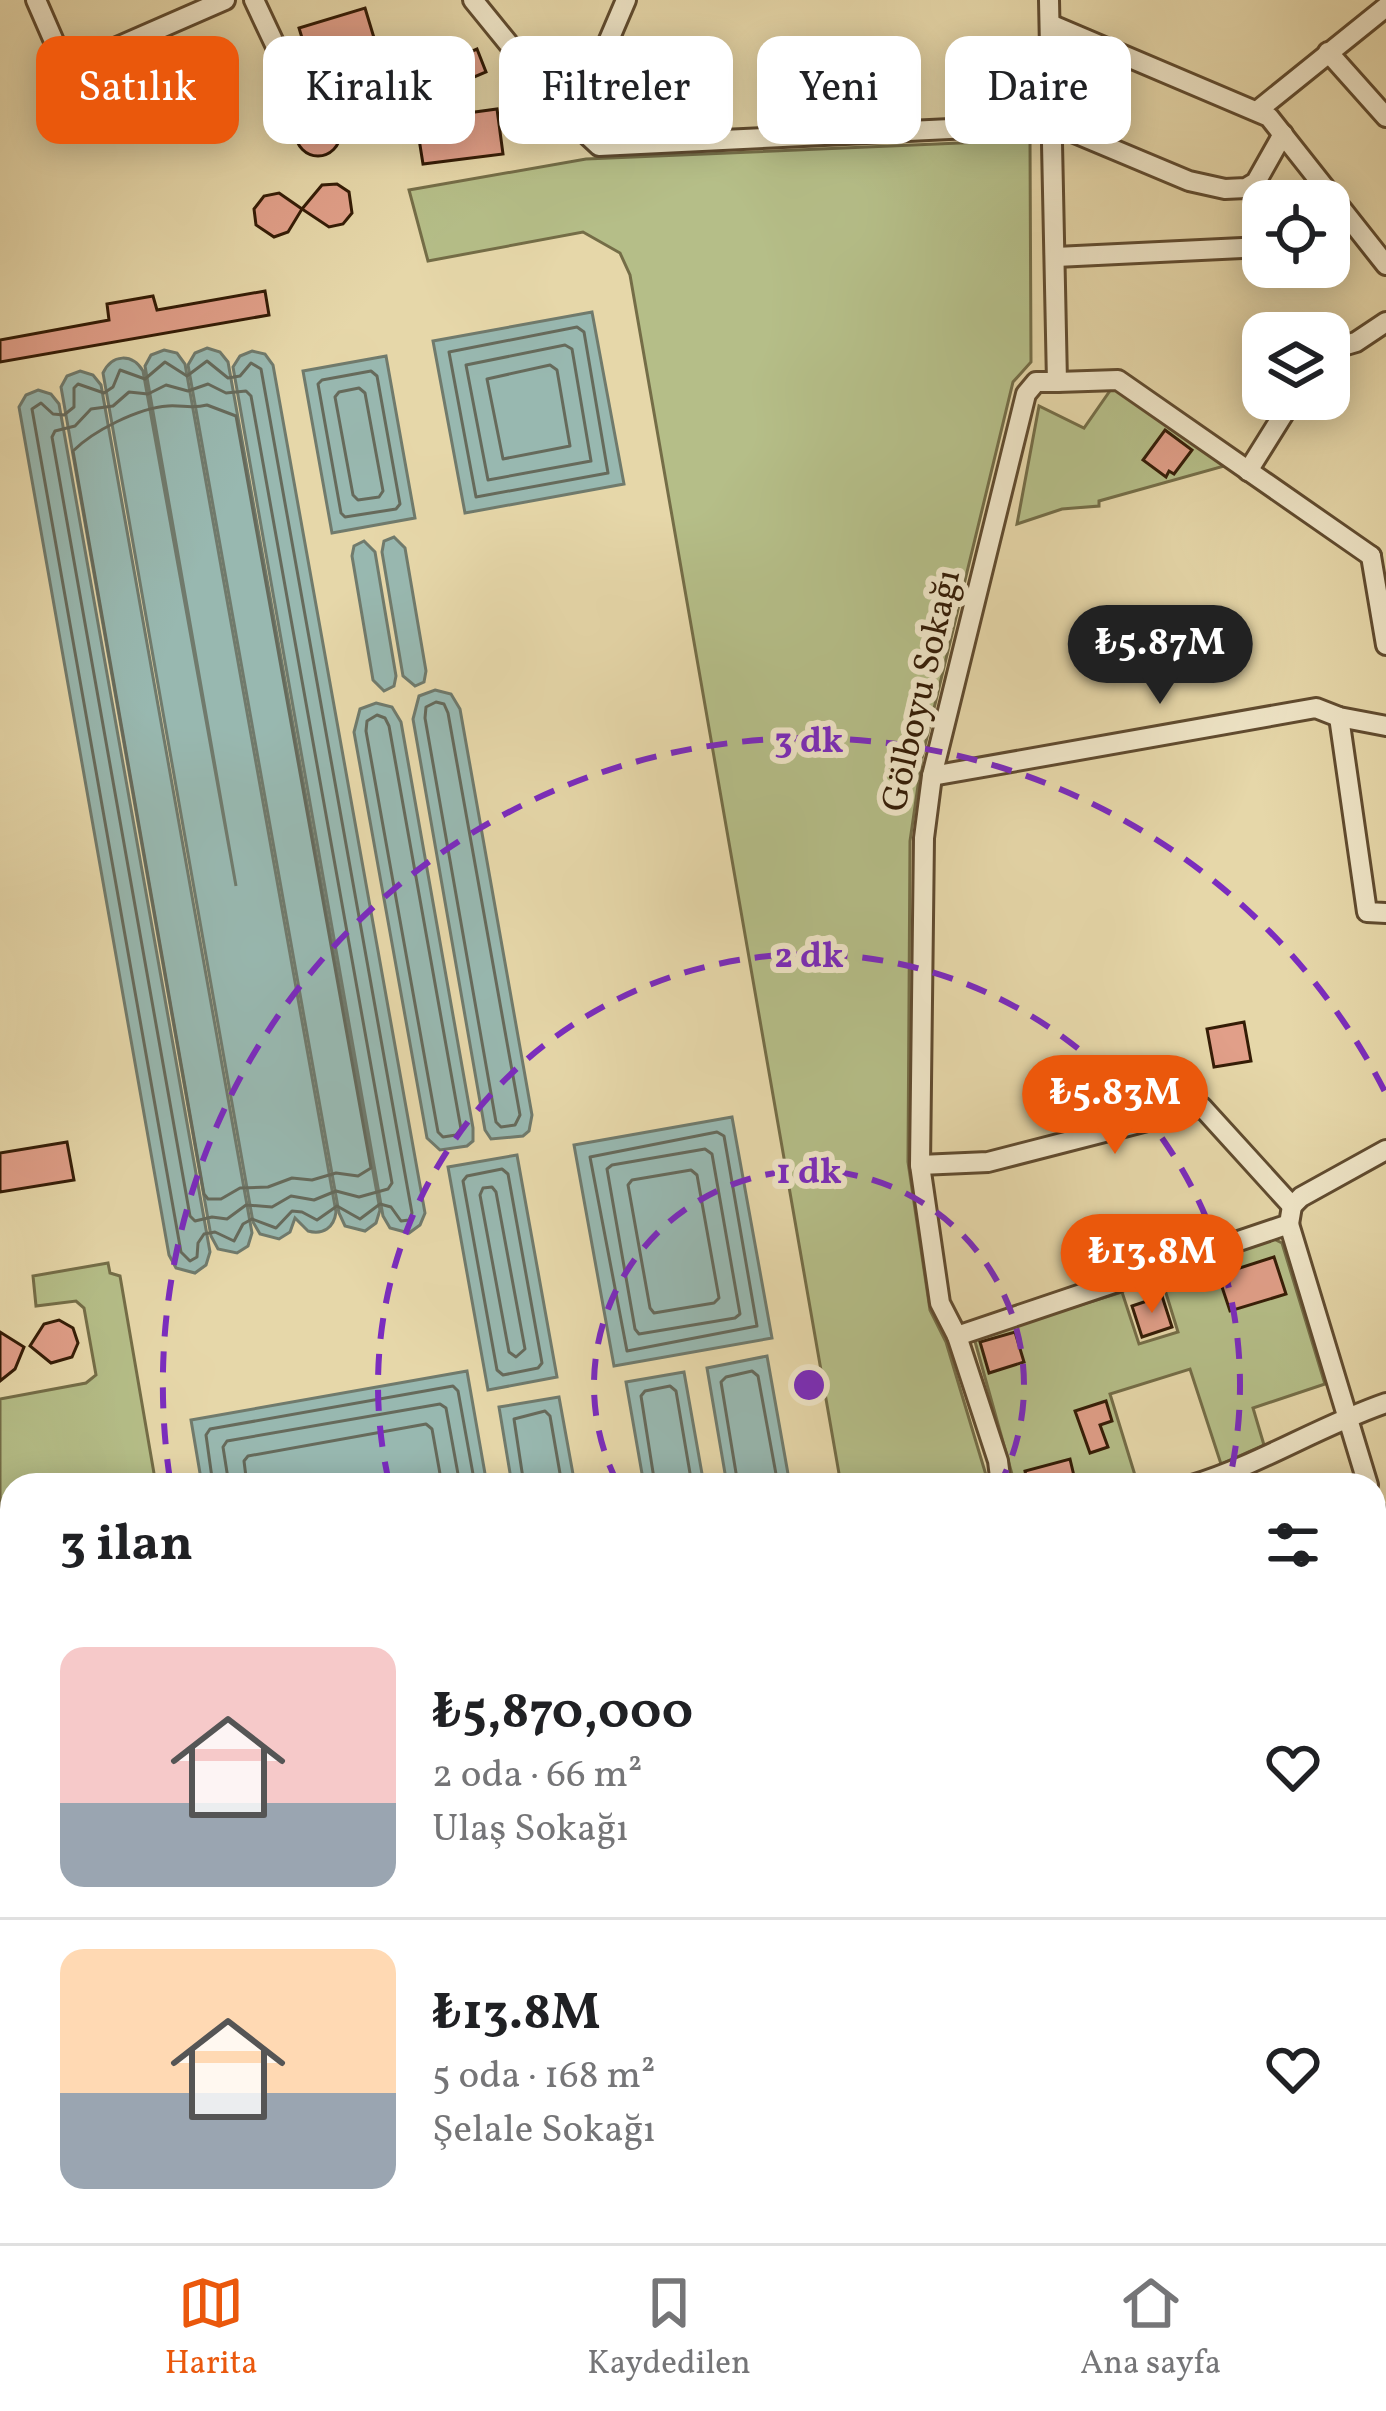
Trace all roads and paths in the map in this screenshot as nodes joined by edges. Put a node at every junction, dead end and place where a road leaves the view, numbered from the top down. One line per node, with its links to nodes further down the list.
1 (36, 0): 2 (street)
2 (225, 0)
3 (254, 0): 9 (street)
4 (473, 0): 10 (street)
5 (626, 0): 11 (street)
6 (1048, 0): 8 (street)
7 (1386, 7): 13 (street)
8 (1050, 24): 12 (street); 14 (street)
9 (271, 36)
10 (502, 36)
11 (611, 36)
12 (1050, 36)
13 (1328, 52): 14 (street); 15 (street)
14 (1257, 111): 17 (street)
15 (1386, 117)
16 (945, 129): 18 (street)
17 (1283, 134): 22 (street); 25 (street)
18 (733, 139)
19 (596, 144): 20 (street)
20 (639, 144)
21 (1054, 144): 24 (street)
22 (1101, 144)
23 (1242, 248): 24 (street)
24 (1057, 257): 28 (street)
25 (1386, 265)
26 (1386, 322): 27 (street)
27 (1350, 344)
28 (1057, 382): 30 (street); 36 (street, Gölboyu Sokağı)
29 (1280, 420): 30 (street)
30 (1248, 471): 32 (street)
31 (1386, 542): 32 (street)
32 (1371, 556): 33 (street)
33 (1386, 645)
34 (1339, 717): 35 (street); 36 (street); 37 (street)
35 (1386, 726)
36 (932, 776): 39 (street, Gölboyu Sokağı)
37 (1377, 912)
38 (1386, 1150): 40 (street)
39 (920, 1165): 40 (street); 41 (street, Gölboyu Sokağı)
40 (1290, 1215): 41 (street); 43 (street)
41 (957, 1336): 44 (street, Gölboyu Sokağı)
42 (1386, 1403): 43 (street)
43 (1349, 1416): 45 (street); 46 (street)
44 (1000, 1473)
45 (1232, 1473)
46 (1365, 1473)

